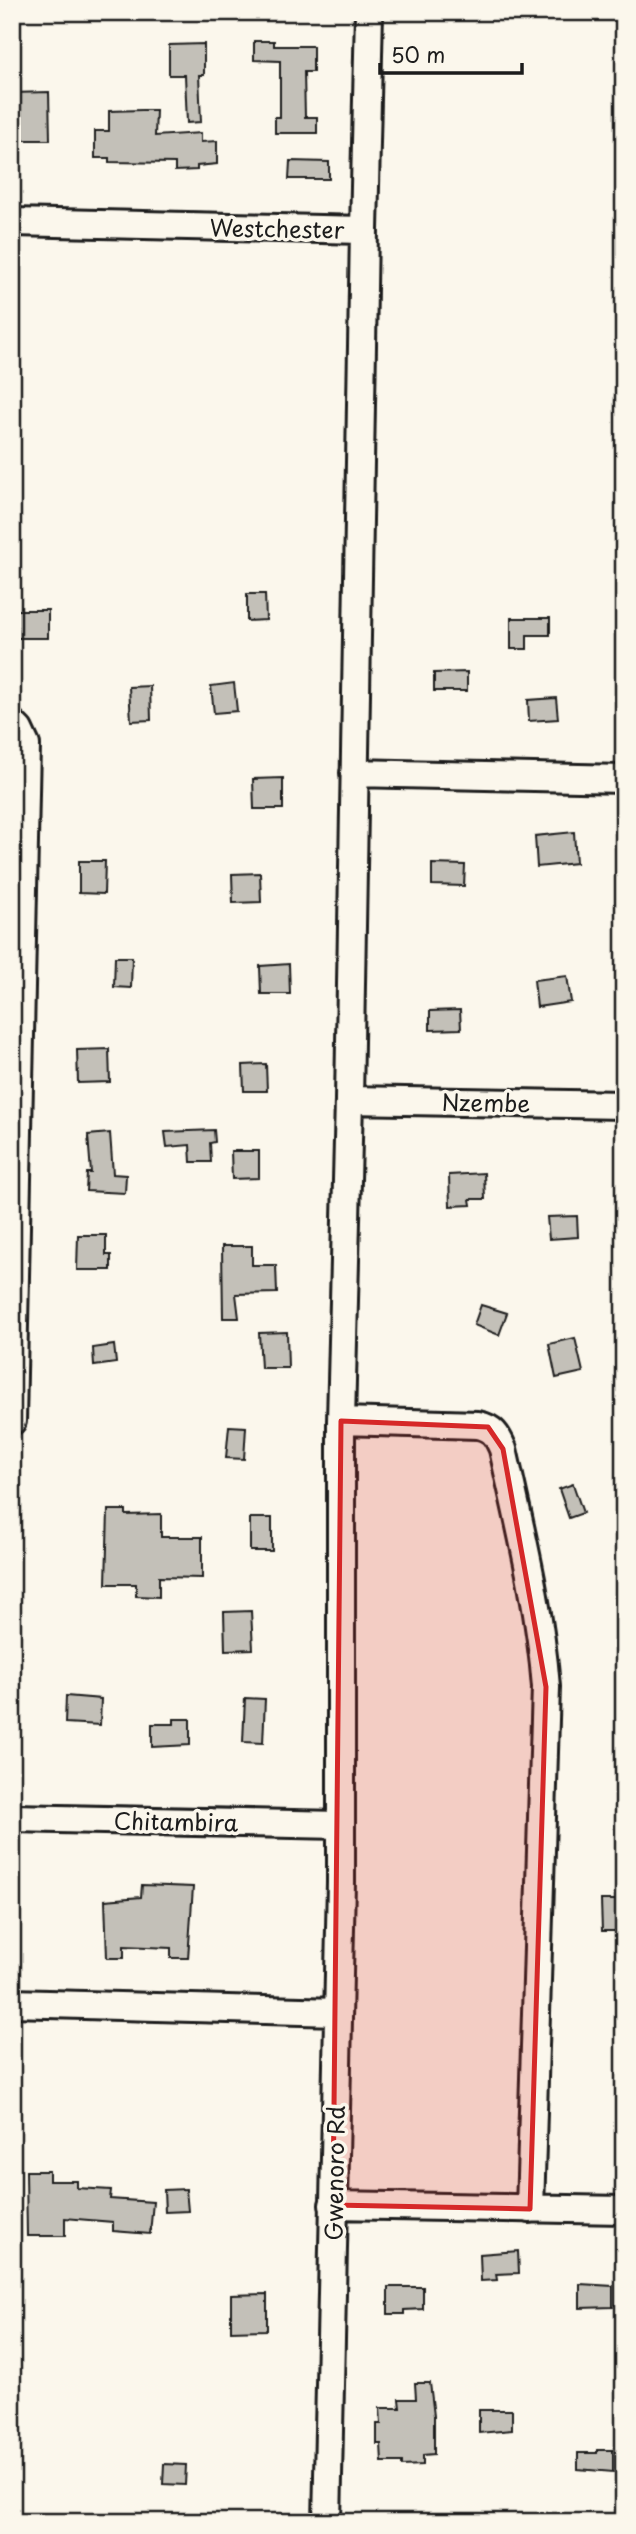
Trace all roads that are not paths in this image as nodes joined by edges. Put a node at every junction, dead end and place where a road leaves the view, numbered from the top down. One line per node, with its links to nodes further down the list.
1 (369, 12): 3 (street)
2 (12, 222): 3 (street, Westchester)
3 (364, 230): 5 (street, Westchester)
4 (12, 723): 10 (street)
5 (354, 773): 6 (street); 7 (street, Westchester)
6 (624, 779)
7 (349, 1100): 8 (street, Nzembe); 9 (street, Gwenoro Rd)
8 (624, 1105)
9 (341, 1421): 12 (street, Gwenoro Rd); 16 (street)
10 (12, 1422)
11 (12, 1818): 12 (street, Chitambira)
12 (340, 1825): 14 (street, Gwenoro Rd)
13 (12, 2003): 14 (street)
14 (338, 2012): 15 (street, Gwenoro Rd)
15 (333, 2205): 16 (street); 18 (street, Gwenoro Rd)
16 (530, 2209): 17 (street)
17 (624, 2210)
18 (327, 2522)

